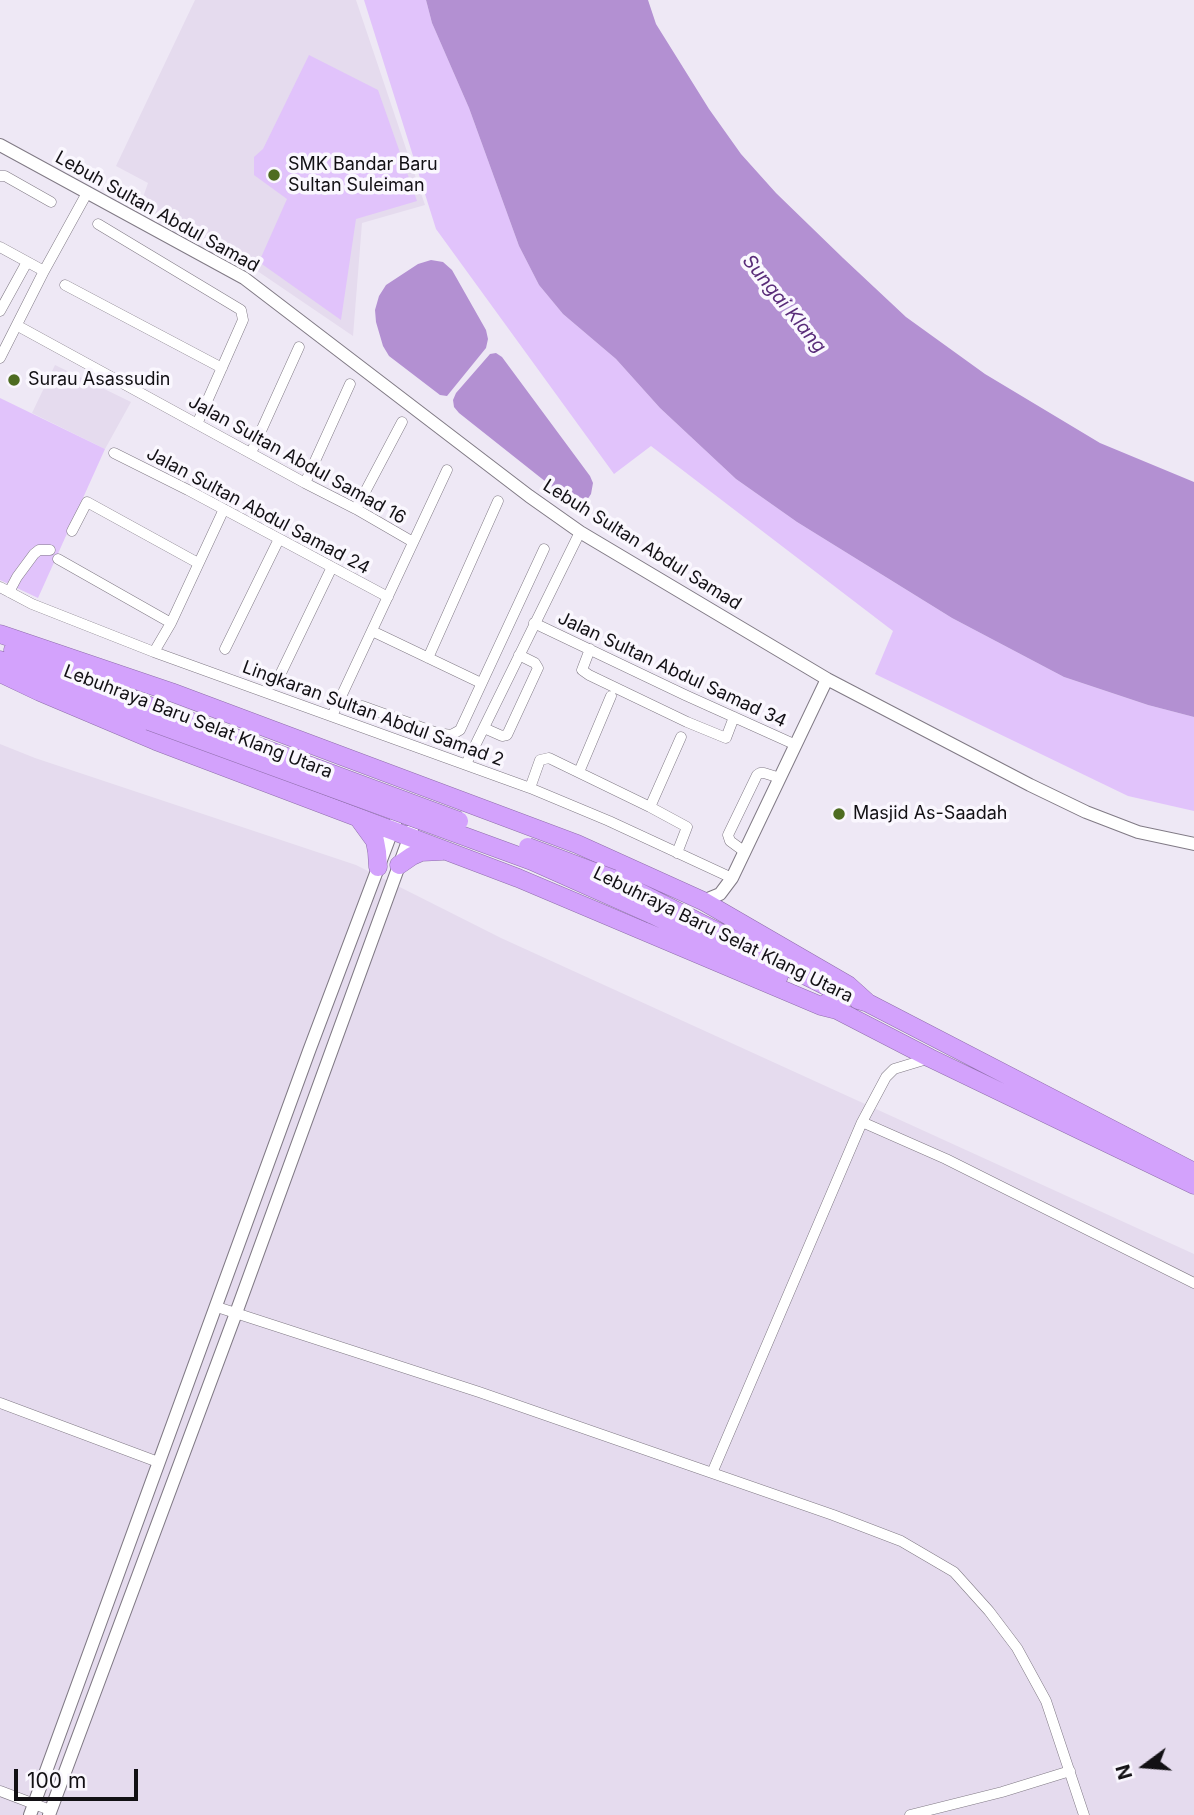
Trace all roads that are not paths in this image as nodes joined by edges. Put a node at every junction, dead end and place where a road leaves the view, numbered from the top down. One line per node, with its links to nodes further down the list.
1 (0, 145): 3 (street, Lebuh Sultan Abdul Samad)
2 (0, 176): 4 (street)
3 (87, 193): 8 (street); 26 (street, Lebuh Sultan Abdul Samad)
4 (51, 202)
5 (98, 224): 14 (street)
6 (0, 247): 7 (street)
7 (27, 262): 8 (street); 10 (street)
8 (44, 271): 11 (street)
9 (65, 285): 14 (street)
10 (0, 310)
11 (18, 326): 13 (street); 17 (street, Jalan Sultan Abdul Samad 16)
12 (299, 347): 19 (street)
13 (0, 358)
14 (222, 368): 17 (street)
15 (350, 384): 21 (street)
16 (402, 422): 24 (street)
17 (197, 424): 19 (street, Jalan Sultan Abdul Samad 16)
18 (114, 453): 23 (street, Jalan Sultan Abdul Samad 24)
19 (251, 453): 21 (street, Jalan Sultan Abdul Samad 16)
20 (447, 470): 28 (street)
21 (305, 483): 24 (street, Jalan Sultan Abdul Samad 16)
22 (499, 501): 45 (street)
23 (224, 509): 27 (street, Jalan Sultan Abdul Samad 24); 32 (street)
24 (356, 509): 28 (street, Jalan Sultan Abdul Samad 16)
25 (72, 531): 32 (street)
26 (580, 532): 37 (street); 49 (street, Lebuh Sultan Abdul Samad)
27 (279, 539): 33 (street, Jalan Sultan Abdul Samad 24); 41 (street)
28 (413, 542): 35 (street)
29 (544, 549): 50 (street)
30 (50, 550): 34 (street)
31 (58, 559): 36 (street)
32 (198, 563): 36 (street)
33 (332, 567): 35 (street, Jalan Sultan Abdul Samad 24); 48 (street)
34 (4, 589): 43 (street, Lingkaran Sultan Abdul Samad 2)
35 (387, 597): 38 (street)
36 (171, 623): 43 (street)
37 (534, 623): 42 (street, Jalan Sultan Abdul Samad 34); 44 (street)
38 (372, 631): 45 (street); 54 (street)
39 (0, 634): 62 (highway)
40 (0, 645): 53 (highway, Lebuhraya Baru Selat Klang Utara)
41 (225, 649)
42 (590, 649): 55 (street, Jalan Sultan Abdul Samad 34); 55 (street)
43 (154, 652): 54 (street, Lingkaran Sultan Abdul Samad 2)
44 (519, 655): 56 (street); 56 (street)
45 (428, 658): 50 (street)
46 (0, 660): 53 (highway, Lebuhraya Baru Selat Klang Utara)
47 (0, 673): 65 (highway)
48 (280, 674)
49 (827, 679): 58 (street); 67 (street, Lebuh Sultan Abdul Samad)
50 (481, 683): 52 (street)
51 (611, 696): 60 (street)
52 (362, 706)
53 (153, 715): 76 (highway, Lebuhraya Baru Selat Klang Utara, bridge); 77 (highway, Lebuhraya Baru Selat Klang Utara, bridge)
54 (332, 716): 59 (street, Lingkaran Sultan Abdul Samad 2)
55 (734, 717): 58 (street, Jalan Sultan Abdul Samad 34)
56 (484, 728): 59 (street)
57 (681, 737): 64 (street)
58 (796, 745): 61 (street)
59 (466, 764): 63 (street, Lingkaran Sultan Abdul Samad 2)
60 (579, 772): 63 (street); 64 (street)
61 (780, 778): 69 (street); 69 (street)
62 (419, 786): 66 (street); 66 (street); 74 (highway)
63 (530, 788): 70 (street, Lingkaran Sultan Abdul Samad 2)
64 (650, 807): 70 (street)
65 (359, 819): 66 (highway); 72 (highway)
66 (401, 833): 68 (highway); 71 (street); 72 (street)
67 (1194, 844)
68 (449, 852): 71 (highway); 77 (highway)
69 (744, 852): 73 (street)
70 (677, 853): 73 (street, Lingkaran Sultan Abdul Samad 2)
71 (399, 865): 81 (street)
72 (378, 867): 80 (street)
73 (732, 878): 74 (street); 75 (street)
74 (703, 901): 75 (highway)
75 (727, 916): 76 (highway)
76 (868, 1003): 82 (highway, Lebuhraya Baru Selat Klang Utara)
77 (837, 1010): 78 (highway, Lebuhraya Baru Selat Klang Utara)
78 (930, 1058): 79 (street); 83 (highway, Lebuhraya Baru Selat Klang Utara)
79 (862, 1122): 84 (street); 89 (street)
80 (275, 1147): 81 (street); 85 (street)
81 (293, 1153): 86 (street)
82 (1194, 1172)
83 (1194, 1185)
84 (1194, 1283)
85 (216, 1307): 86 (street); 88 (street)
86 (236, 1313): 89 (street); 91 (street)
87 (0, 1403): 88 (street)
88 (158, 1462): 90 (street)
89 (712, 1473): 92 (street)
90 (75, 1693): 91 (street); 94 (street)
91 (92, 1699): 95 (street)
92 (1070, 1771): 96 (street); 97 (street)
93 (0, 1791): 94 (street)
94 (32, 1810): 95 (street)
95 (49, 1813)
96 (910, 1815)
97 (1084, 1815)

